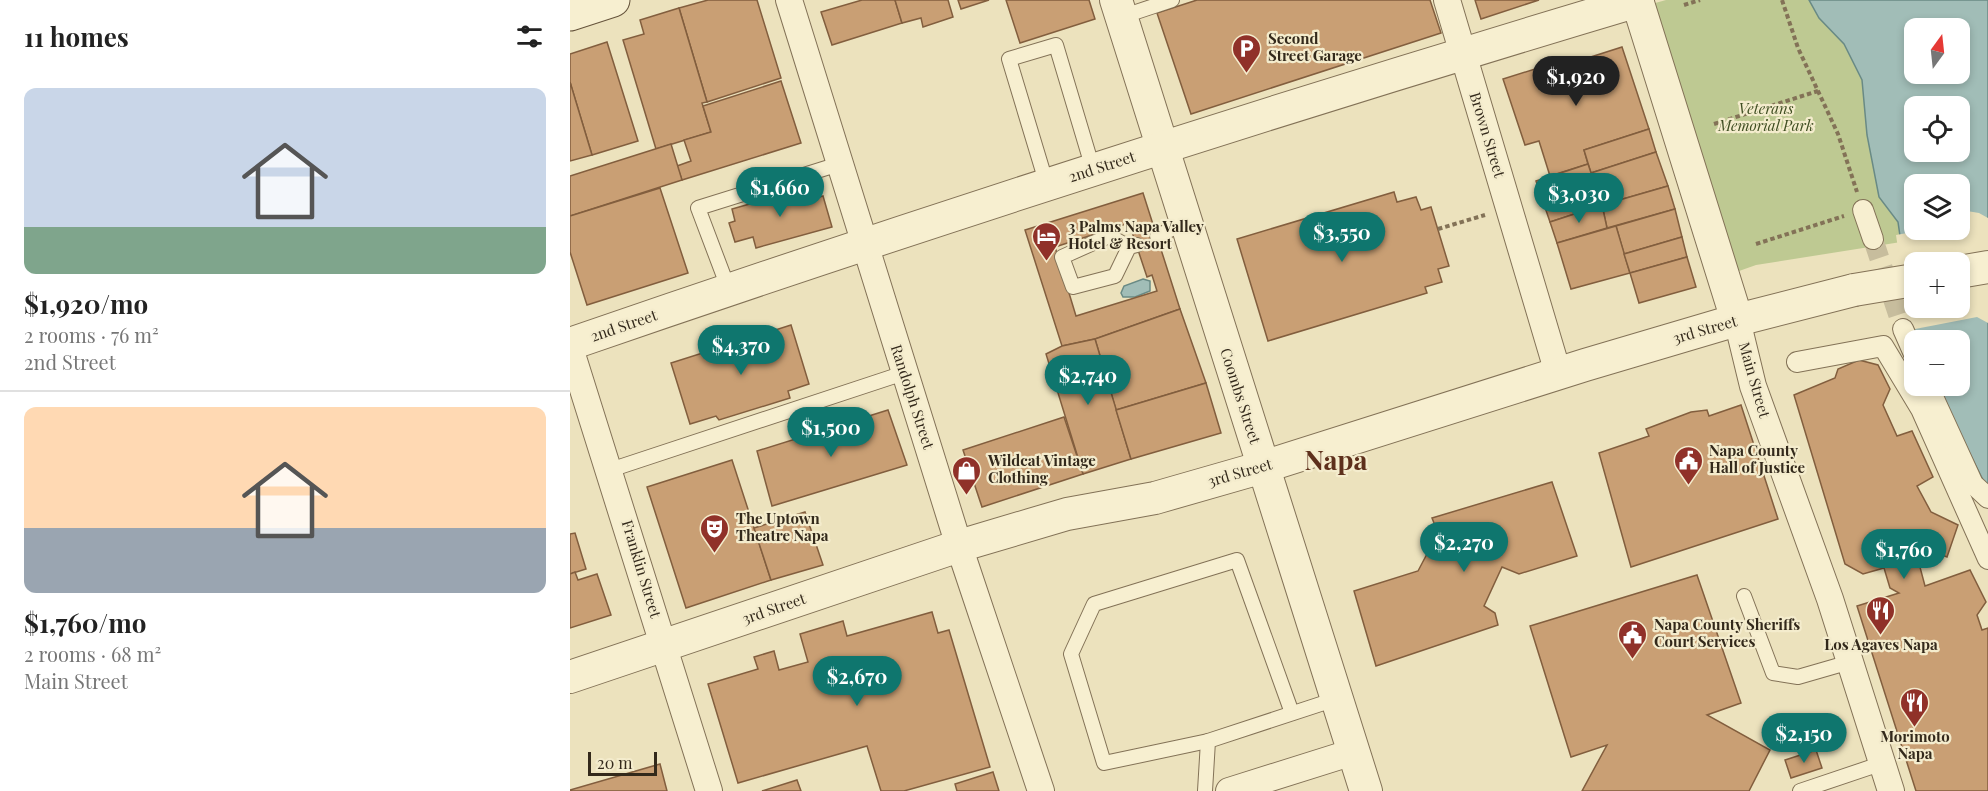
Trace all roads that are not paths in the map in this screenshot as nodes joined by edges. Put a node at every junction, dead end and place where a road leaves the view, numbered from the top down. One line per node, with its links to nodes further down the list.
1 (613, 0): 7 (main road)
2 (789, 0): 10 (street, Randolph Street)
3 (1172, 0): 6 (lane)
4 (1447, 0): 8 (street, Brown Street)
5 (1637, 1): 8 (street, 2nd Street); 23 (street, Main Street)
6 (1118, 8): 9 (street, Coombs Street)
7 (570, 14)
8 (1462, 52): 9 (street, 2nd Street); 27 (street, Brown Street)
9 (1161, 147): 11 (street, 2nd Street); 14 (street, Coombs Street)
10 (839, 164): 17 (street, Randolph Street); 22 (lane)
11 (1093, 169): 12 (street, 2nd Street); 12 (lane)
12 (1047, 185): 17 (street, 2nd Street)
13 (1859, 211): 16 (street)
14 (1185, 224): 15 (lane); 29 (street, Coombs Street)
15 (1156, 236)
16 (1872, 239)
17 (864, 245): 22 (street, 2nd Street); 26 (street, Randolph Street)
18 (1133, 246): 18 (lane)
19 (1988, 267): 20 (street)
20 (1970, 270)
21 (1904, 282): 23 (street, 3rd Street, bridge)
22 (729, 290): 24 (street, 2nd Street)
23 (1737, 320): 27 (street, 3rd Street); 36 (street, Main Street)
24 (570, 346): 30 (street, Franklin Street)
25 (1797, 363): 33 (street)
26 (904, 373): 30 (lane); 32 (street, Randolph Street)
27 (1558, 373): 29 (street, 3rd Street)
28 (1933, 396): 31 (street)
29 (1263, 467): 32 (street, 3rd Street); 38 (street, Coombs Street)
30 (610, 470): 35 (street, Franklin Street)
31 (1988, 498)
32 (959, 546): 35 (street, 3rd Street); 44 (street, Randolph Street)
33 (1988, 559)
34 (1744, 596): 36 (lane)
35 (665, 646): 37 (street, 3rd Street); 43 (street, Franklin Street)
36 (1850, 663): 42 (street, Main Street)
37 (570, 677)
38 (1336, 699): 39 (lane); 41 (street, Coombs Street)
39 (1292, 713): 40 (lane); 40 (lane)
40 (1208, 741): 45 (lane)
41 (1353, 752): 46 (street); 47 (street, Coombs Street)
42 (1883, 763): 48 (lane); 49 (street, Main Street)
43 (709, 791)
44 (1041, 791)
45 (1204, 791)
46 (1229, 791)
47 (1366, 791)
48 (1800, 791)
49 (1891, 791)

